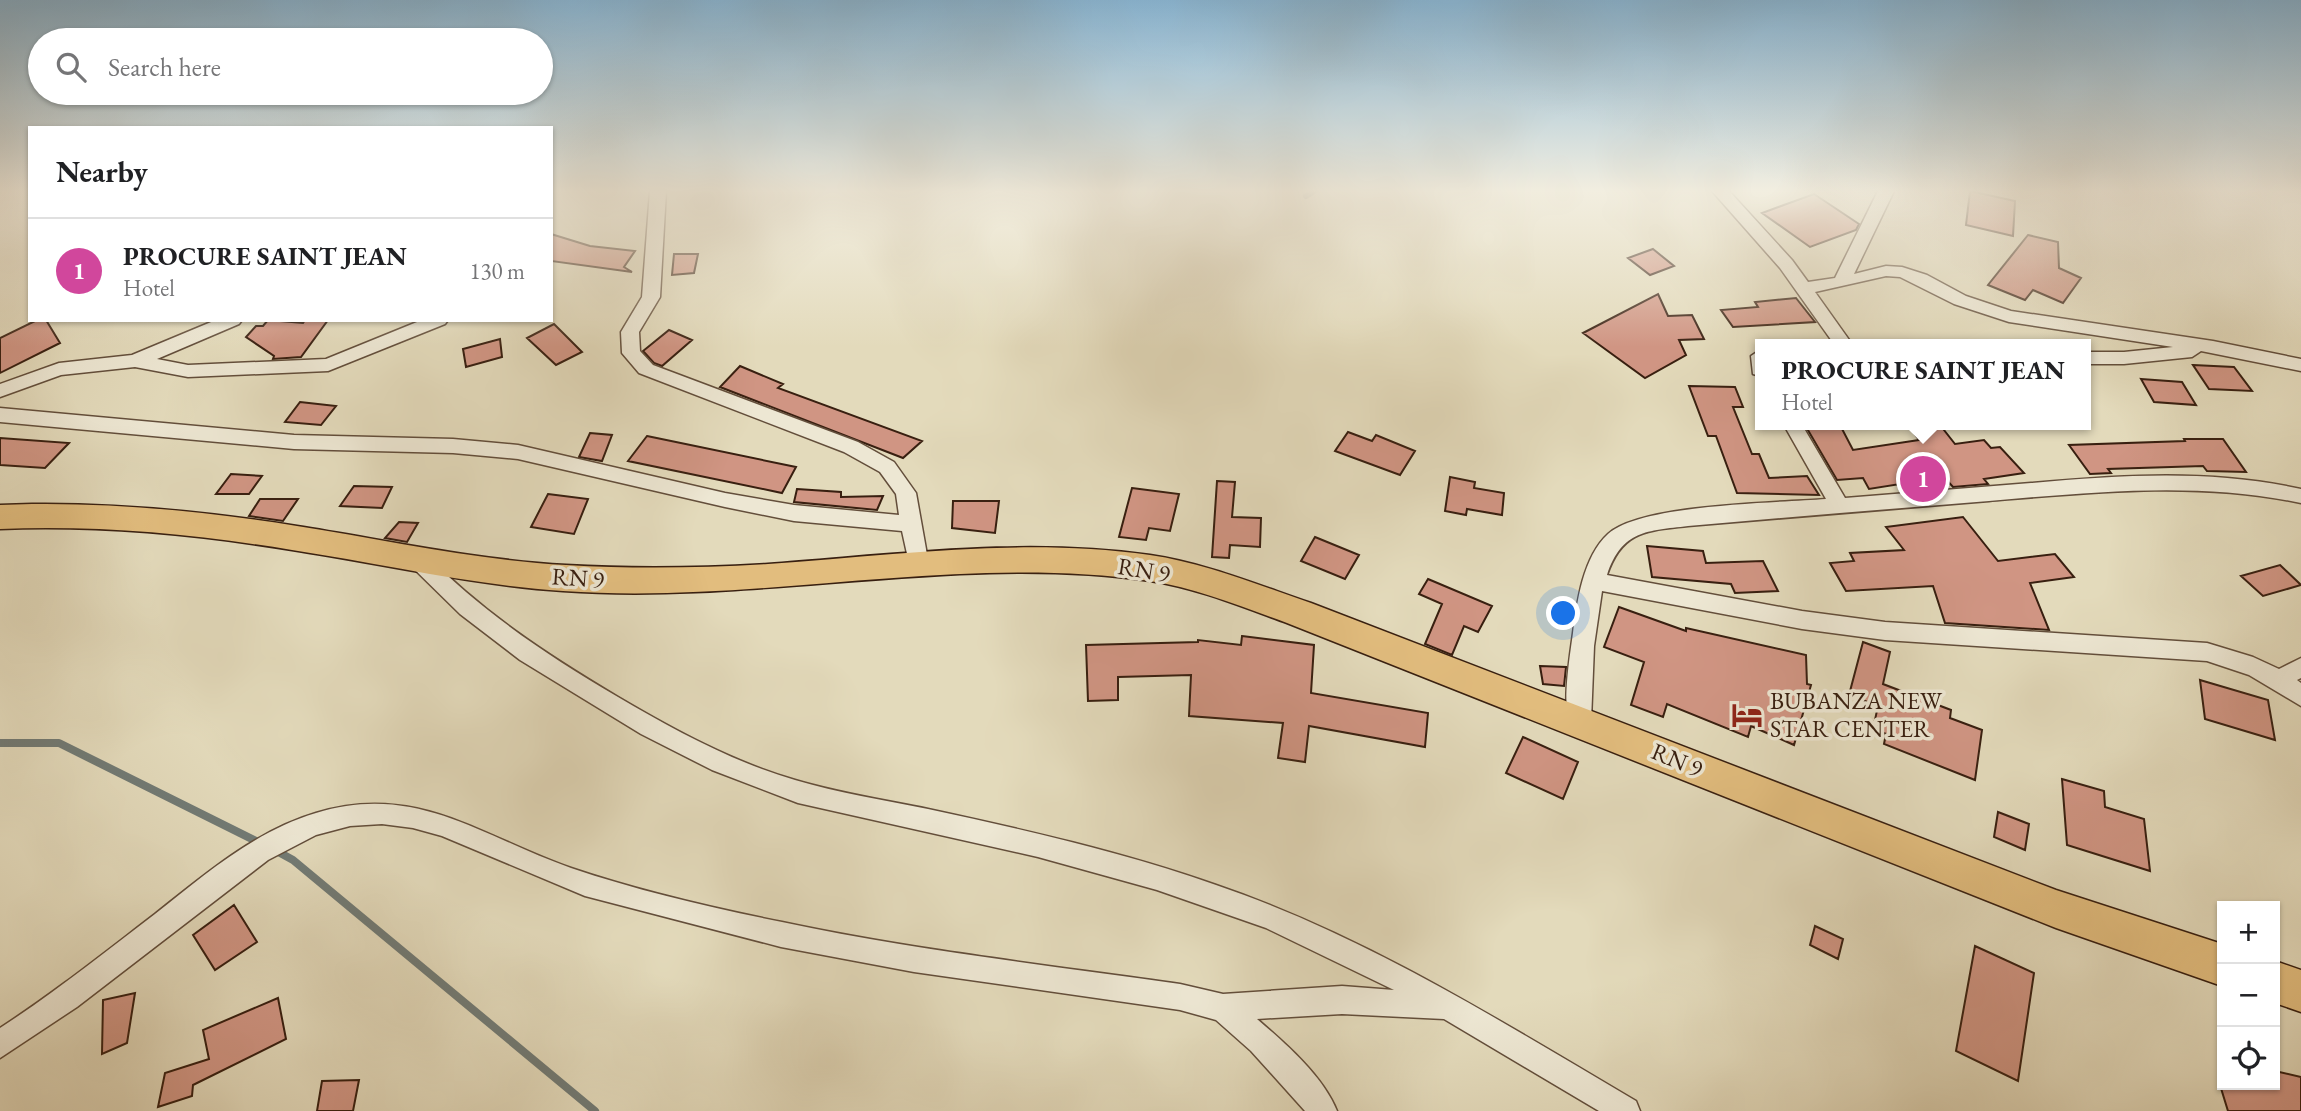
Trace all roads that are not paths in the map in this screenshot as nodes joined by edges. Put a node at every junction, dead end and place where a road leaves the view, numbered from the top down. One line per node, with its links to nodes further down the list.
1 (655, 243): 19 (street)
2 (1765, 243): 5 (street)
3 (1860, 243): 4 (street)
4 (1841, 282): 5 (street); 9 (street)
5 (1805, 288): 8 (street)
6 (228, 322): 11 (street)
7 (434, 322): 11 (street)
8 (1840, 339)
9 (2213, 347): 10 (street); 12 (street)
10 (2091, 358)
11 (135, 361): 13 (street)
12 (2301, 365)
13 (0, 391)
14 (0, 415): 19 (street)
15 (1796, 430): 17 (street)
16 (2301, 496): 17 (street)
17 (1840, 506): 22 (street)
18 (0, 517): 20 (main road, RN 9 / RN 9)
19 (912, 524): 21 (street)
20 (416, 558): 21 (main road, RN 9 / RN 9); 30 (street)
21 (918, 566): 26 (main road, RN 9 / RN 9)
22 (1594, 581): 24 (street); 26 (street)
23 (2301, 667): 24 (street)
24 (2280, 679): 25 (street)
25 (2301, 696)
26 (1579, 721): 27 (main road, RN 9 / RN 9)
27 (2219, 964)
28 (2280, 984): 29 (main road)
29 (2301, 991)
30 (1446, 1007): 31 (street); 34 (street)
31 (1223, 1008): 32 (street); 33 (street)
32 (0, 1044)
33 (1323, 1111)
34 (1626, 1111)

